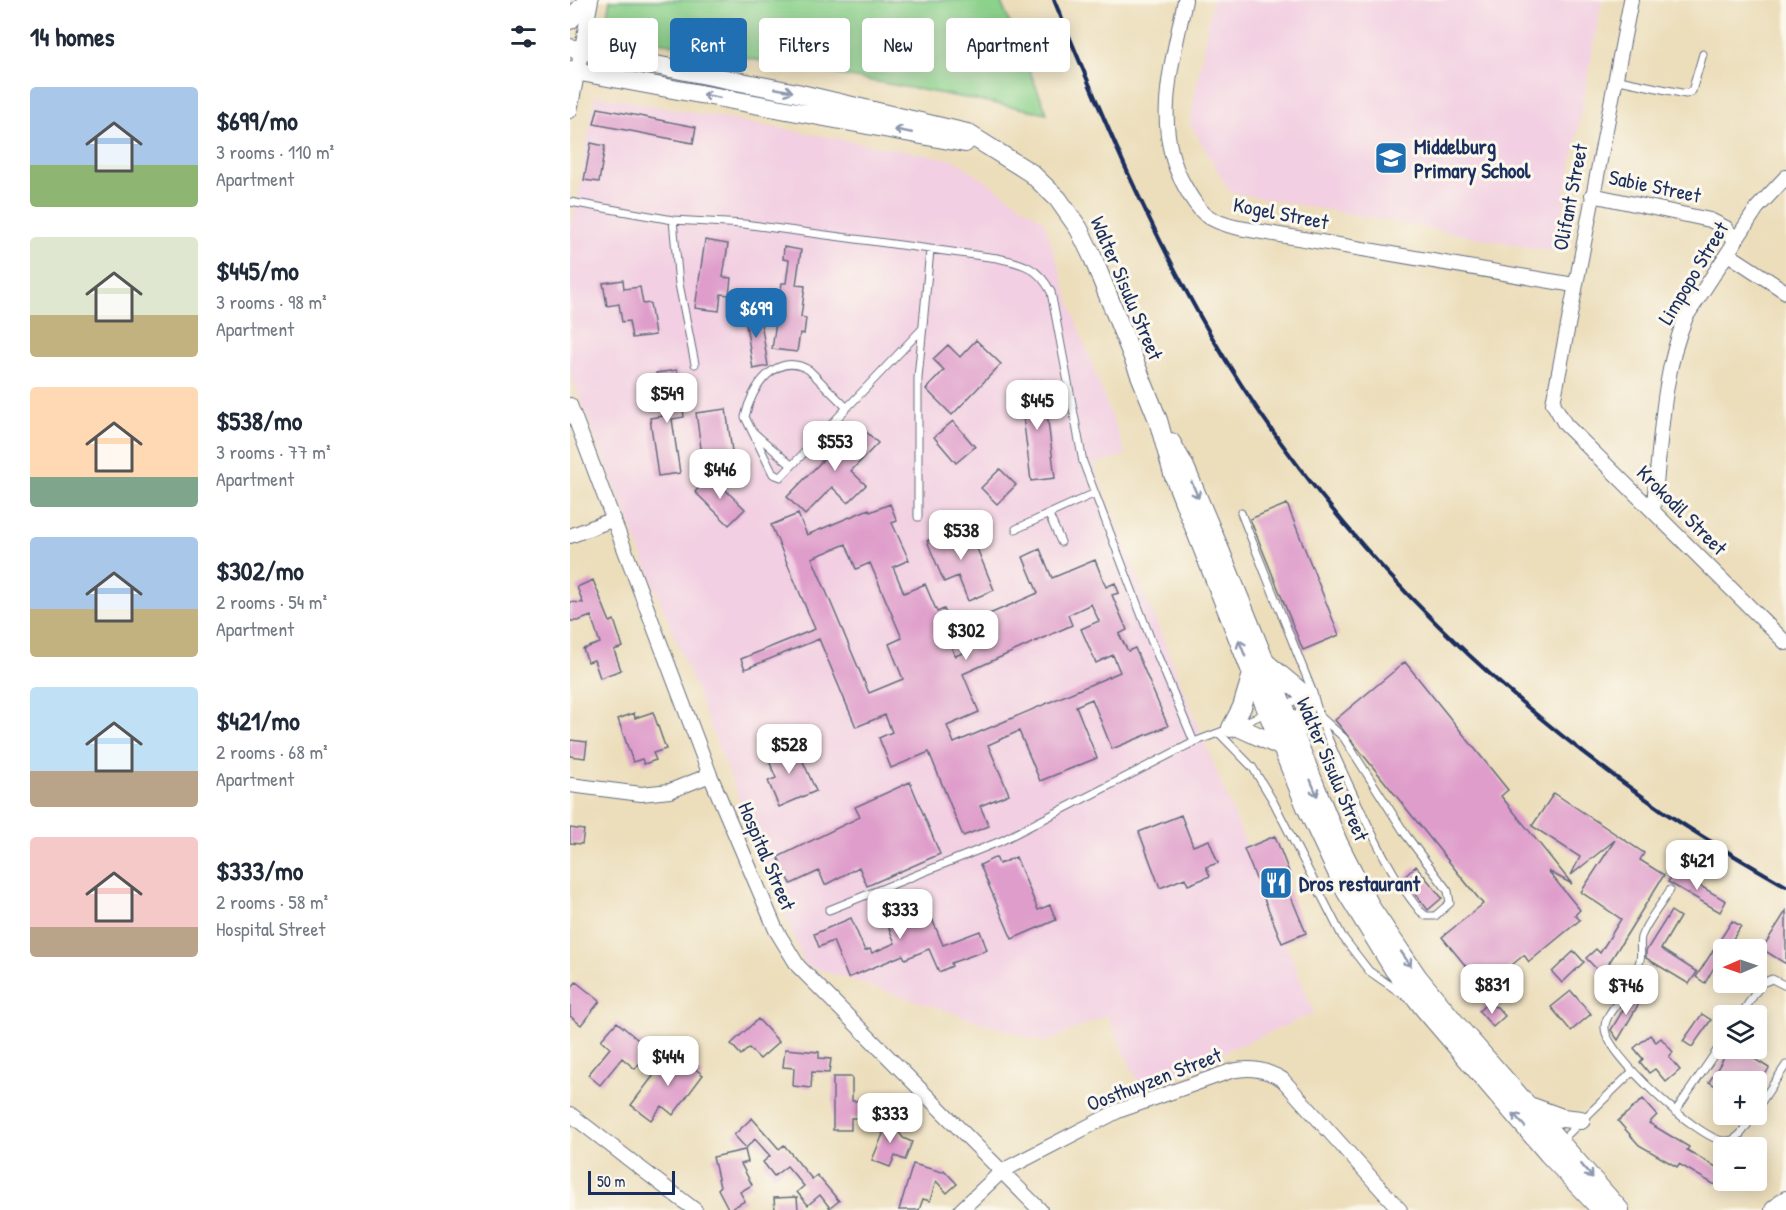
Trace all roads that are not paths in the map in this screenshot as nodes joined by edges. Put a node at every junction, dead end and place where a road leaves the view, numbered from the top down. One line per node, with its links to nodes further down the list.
1 (590, 0): 4 (main road); 5 (street)
2 (1185, 0): 18 (street, Kogel Street)
3 (1631, 0): 8 (street, Olifant Street)
4 (570, 20)
5 (576, 49): 7 (street); 10 (main road, Walter Sisulu Street, one-way to 10)
6 (1703, 54): 8 (lane)
7 (574, 71): 9 (street); 10 (main road, one-way to 7)
8 (1614, 79): 12 (street, Olifant Street)
9 (570, 111)
10 (981, 144): 37 (main road, Walter Sisulu Street)
11 (1786, 177): 15 (street, Limpopo Street)
12 (1592, 195): 15 (street, Sabie Street); 18 (street, Olifant Street)
13 (570, 202): 14 (lane)
14 (673, 220): 16 (lane); 21 (lane)
15 (1735, 241): 17 (street, Limpopo Street)
16 (930, 250): 20 (lane); 27 (lane)
17 (1728, 254): 19 (street); 28 (street, Limpopo Street)
18 (1574, 285): 22 (street, Olifant Street)
19 (1786, 292)
20 (923, 328): 24 (lane); 31 (lane)
21 (695, 364)
22 (1553, 404): 28 (street, Krokodil Street)
23 (570, 405): 32 (street, Hospital Street)
24 (846, 407): 25 (lane); 26 (lane)
25 (749, 429): 26 (lane); 26 (lane)
26 (791, 465)
27 (1093, 494): 30 (lane); 42 (lane)
28 (1653, 511): 36 (street, Krokodil Street)
29 (1240, 513): 38 (lane)
30 (1049, 514): 33 (lane); 35 (lane)
31 (918, 517)
32 (614, 519): 34 (street); 44 (street, Hospital Street)
33 (1016, 529)
34 (570, 536)
35 (1061, 542)
36 (1786, 643)
37 (1257, 667): 38 (main road); 39 (main road, Walter Sisulu Street); 41 (main road)
38 (1309, 694): 39 (lane); 40 (lane); 43 (main road)
39 (1276, 709): 41 (lane); 43 (main road, Walter Sisulu Street)
40 (1321, 717): 40 (lane)
41 (1229, 729): 42 (lane); 43 (main road); 50 (lane)
42 (1194, 742): 47 (lane)
43 (1289, 743): 50 (main road, Walter Sisulu Street); 55 (main road, Walter Sisulu Street, one-way to 55)
44 (710, 775): 45 (street); 61 (street, Hospital Street)
45 (570, 785)
46 (1670, 890): 53 (lane)
47 (829, 910)
48 (1786, 987): 49 (lane)
49 (1748, 1005)
50 (1425, 1010): 60 (main road, Walter Sisulu Street, one-way to 50)
51 (1713, 1056): 56 (lane)
52 (1786, 1065): 54 (lane)
53 (1633, 1071): 56 (lane); 58 (lane)
54 (1767, 1094)
55 (1527, 1105): 58 (main road); 60 (main road, Walter Sisulu Street)
56 (1675, 1112): 59 (lane)
57 (570, 1114): 64 (street)
58 (1581, 1120): 60 (lane)
59 (1746, 1125)
60 (1554, 1148): 63 (main road, Walter Sisulu Street)
61 (1002, 1171): 65 (street, Oosthuyzen Street); 66 (street, Hospital Street); 67 (street, Oosthuyzen Street)
62 (1786, 1200): 69 (main road)
63 (1611, 1207): 68 (main road)
64 (695, 1210)
65 (961, 1210)
66 (1040, 1210)
67 (1400, 1210)
68 (1630, 1210)
69 (1774, 1210)

